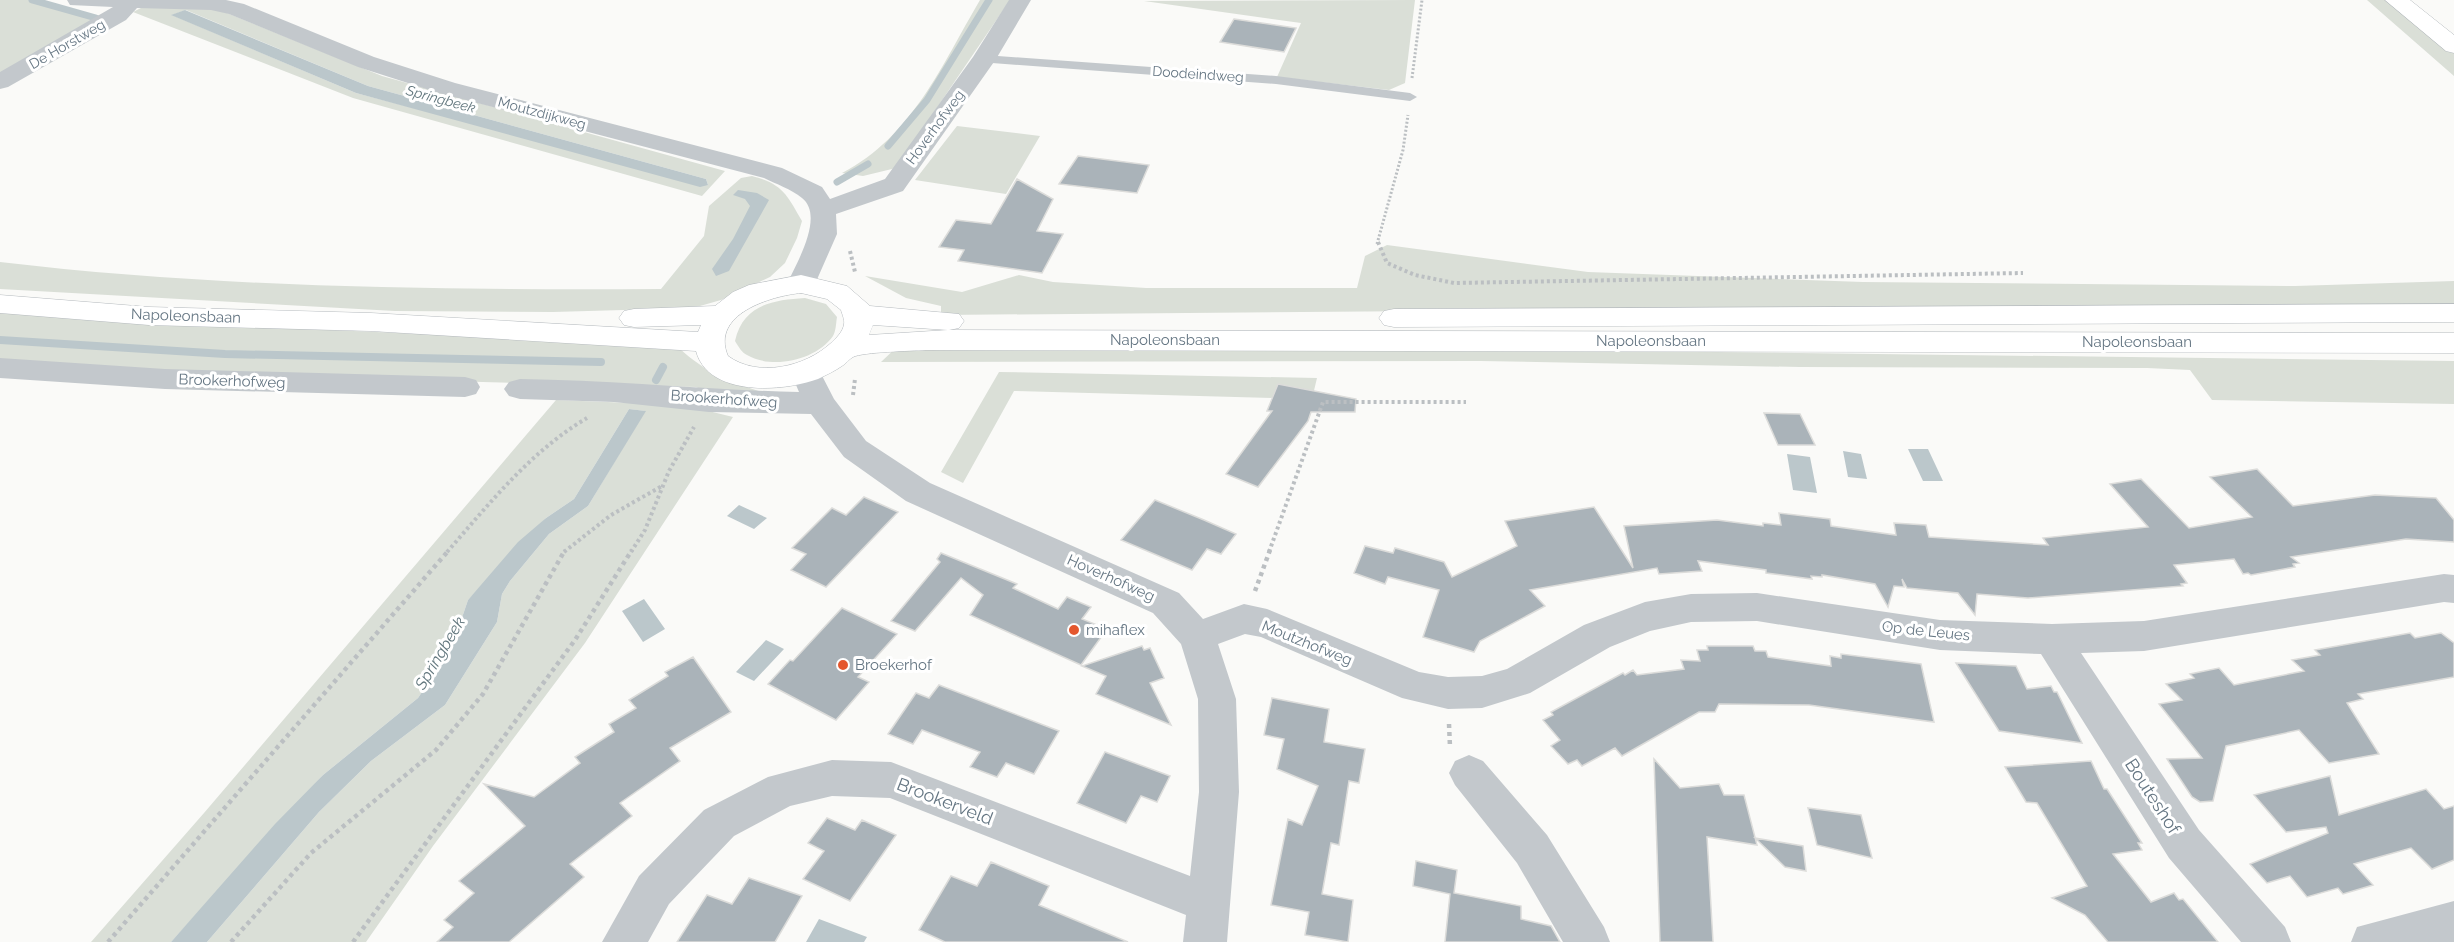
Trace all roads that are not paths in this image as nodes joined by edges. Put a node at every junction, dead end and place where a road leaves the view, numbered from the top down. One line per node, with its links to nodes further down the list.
1 (78, 0): 5 (street, Moutzdijkweg)
2 (1020, 0): 9 (street, Hoverhofweg)
3 (2396, 0): 8 (main road)
4 (2416, 0): 7 (main road)
5 (131, 2): 6 (street, Moutzdijkweg); 10 (street, De Horstweg)
6 (245, 4): 12 (street, Moutzdijkweg)
7 (2454, 28)
8 (2454, 46)
9 (984, 59): 11 (lane, Doodeindweg); 12 (street, Hoverhofweg)
10 (0, 82)
11 (1410, 97)
12 (824, 210): 13 (street)
13 (801, 284): 16 (main road); 17 (main road)
14 (0, 304): 17 (main road, Napoleonsbaan)
15 (2454, 313): 16 (main road, Napoleonsbaan)
16 (858, 315): 19 (main road)
17 (715, 328): 21 (main road)
18 (2454, 343): 19 (main road, Napoleonsbaan)
19 (848, 347): 21 (main road)
20 (0, 368): 22 (street, Brookerhofweg)
21 (806, 373): 24 (street, Hoverhofweg)
22 (465, 387)
23 (520, 389): 24 (street, Brookerhofweg)
24 (820, 404): 26 (street, Hoverhofweg)
25 (2454, 589): 27 (street, Op de Leues)
26 (1197, 637): 28 (street, Moutzhofweg); 31 (street, Hoverhofweg)
27 (2052, 639): 28 (street, Op de Leues); 34 (street, Bouteshof)
28 (1432, 690)
29 (1469, 773): 33 (street)
30 (2454, 922): 35 (street)
31 (1208, 923): 32 (street, Brookerveld)
32 (624, 942)
33 (1588, 942)
34 (2269, 942)
35 (2373, 942)

